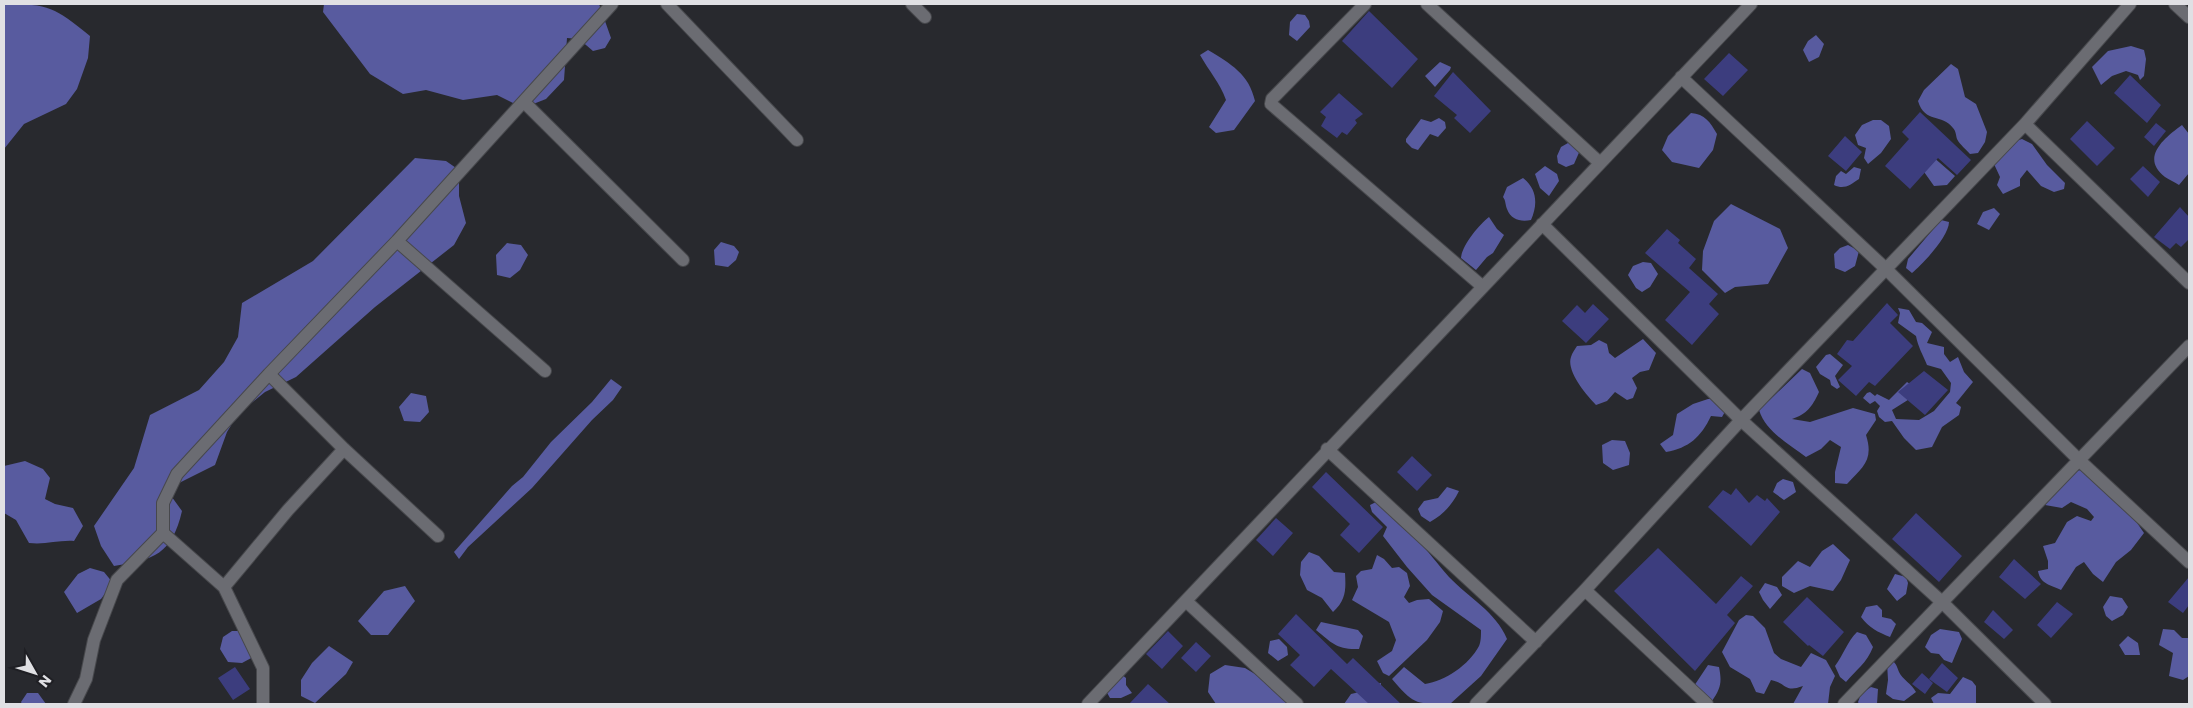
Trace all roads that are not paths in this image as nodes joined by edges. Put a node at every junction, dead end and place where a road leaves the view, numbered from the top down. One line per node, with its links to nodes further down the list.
1 (612, 4): 12 (street)
2 (667, 4): 14 (street)
3 (912, 4): 9 (street)
4 (1365, 4): 21 (street)
5 (1427, 4): 15 (street)
6 (1751, 4): 11 (street)
7 (2130, 4): 13 (street)
8 (2175, 4): 10 (street)
9 (925, 17)
10 (2189, 17)
11 (1681, 77): 15 (street); 19 (street)
12 (524, 102): 17 (street); 18 (street)
13 (2025, 124): 19 (street); 20 (street)
14 (797, 140)
15 (1600, 163): 16 (street)
16 (1542, 224): 21 (street); 25 (street)
17 (398, 242): 23 (street); 24 (street)
18 (682, 260)
19 (1886, 269): 25 (street); 28 (street)
20 (2189, 283)
21 (1483, 286): 27 (street)
22 (2189, 346): 28 (street)
23 (545, 371)
24 (269, 374): 26 (street); 29 (street)
25 (1741, 420): 33 (street); 35 (street)
26 (344, 449): 30 (street); 32 (street)
27 (1327, 449): 34 (street); 36 (street)
28 (2080, 461): 31 (street); 35 (street)
29 (163, 533): 32 (street); 37 (street)
30 (438, 536)
31 (2189, 562)
32 (224, 587): 38 (street)
33 (1585, 590): 36 (street); 42 (street)
34 (1187, 602): 39 (street); 40 (street)
35 (1943, 603): 43 (street); 44 (street)
36 (1536, 642): 41 (street)
37 (74, 704)
38 (263, 704)
39 (1088, 704)
40 (1297, 704)
41 (1476, 704)
42 (1707, 704)
43 (1844, 704)
44 (2045, 704)

